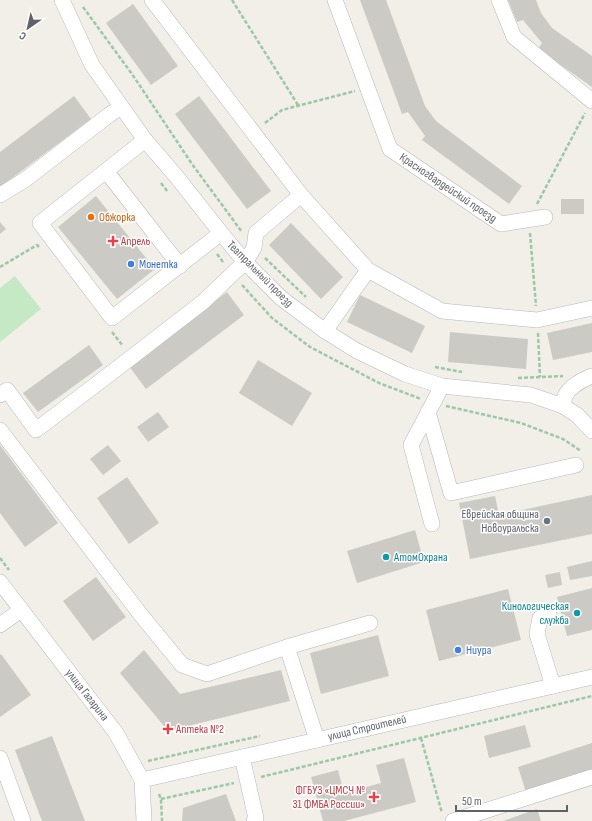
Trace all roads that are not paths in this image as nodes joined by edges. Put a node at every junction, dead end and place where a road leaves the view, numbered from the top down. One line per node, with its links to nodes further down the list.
1 (62, 0): 6 (street, Театральный проезд)
2 (152, 0): 10 (street)
3 (335, 0): 11 (street, Красногвардейский проезд)
4 (499, 0): 5 (street)
5 (592, 101)
6 (121, 107): 7 (street, Театральный проезд); 9 (street)
7 (145, 140): 8 (street); 12 (street, Театральный проезд)
8 (106, 171): 14 (street); 14 (street)
9 (0, 195)
10 (301, 195): 13 (street); 15 (street)
11 (545, 217)
12 (221, 233): 13 (street, Театральный проезд); 14 (street)
13 (245, 262): 17 (street, Театральный проезд); 20 (street)
14 (180, 266)
15 (368, 270): 16 (street); 17 (street)
16 (592, 308)
17 (325, 331): 19 (street, Театральный проезд)
18 (592, 376): 21 (street)
19 (442, 386): 21 (street, Театральный проезд); 22 (street)
20 (0, 395)
21 (564, 406): 24 (street, Театральный проезд)
22 (431, 407): 25 (street); 26 (street)
23 (0, 430): 32 (street)
24 (592, 431)
25 (576, 465)
26 (432, 524)
27 (0, 582): 28 (street, улица Гагарина)
28 (21, 610): 31 (street); 39 (street, улица Гагарина)
29 (549, 614): 34 (street)
30 (370, 623): 32 (street)
31 (0, 625)
32 (287, 647): 35 (street)
33 (592, 677): 34 (street, улица Строителей)
34 (554, 686): 35 (street, улица Строителей)
35 (317, 740): 36 (street, улица Строителей)
36 (242, 757): 39 (street, улица Строителей); 43 (street)
37 (0, 758): 41 (street)
38 (592, 777): 40 (street)
39 (142, 780): 42 (street, улица Гагарина)
40 (447, 817)
41 (23, 821)
42 (144, 821)
43 (254, 821)

